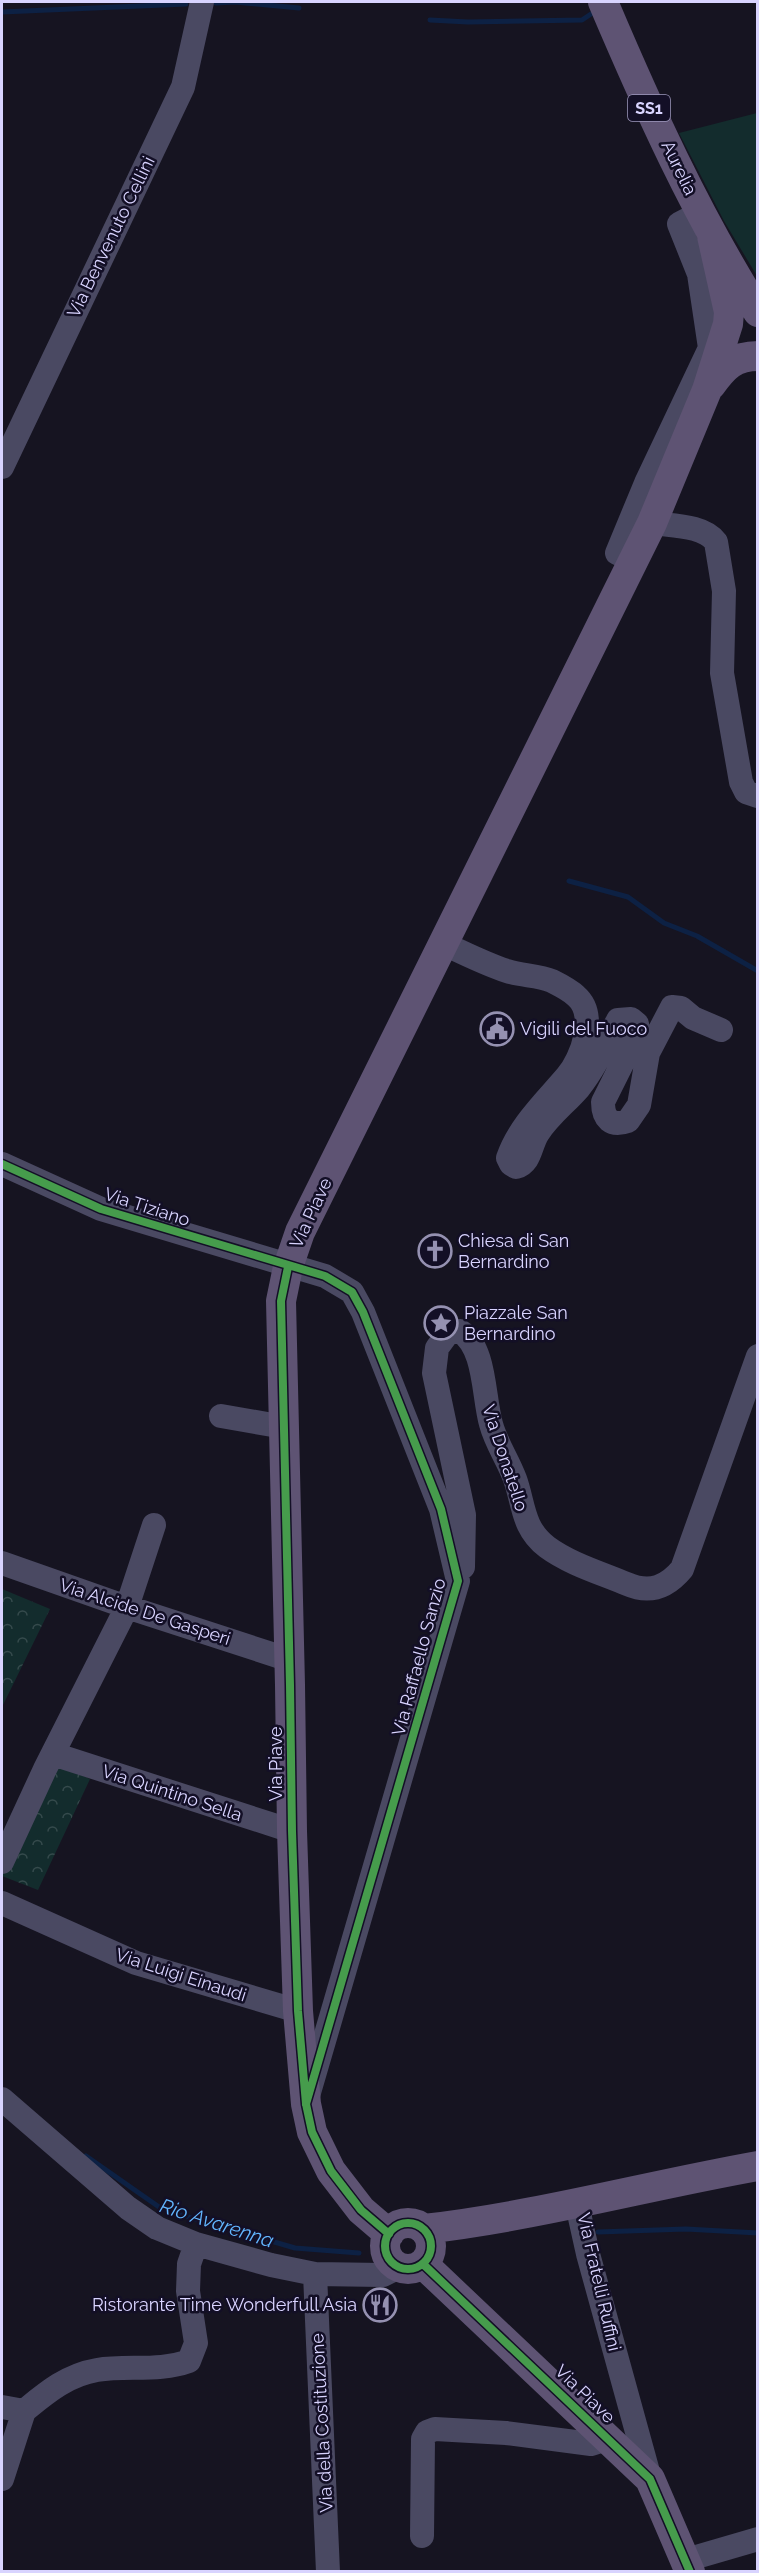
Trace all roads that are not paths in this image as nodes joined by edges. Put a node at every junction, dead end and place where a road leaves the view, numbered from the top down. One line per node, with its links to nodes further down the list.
1 (202, 2): 7 (street, Via Benvenuto Cellini)
2 (603, 2): 3 (main road, Aurelia / SS1)
3 (706, 224): 4 (main road, SS1); 6 (main road); 9 (street)
4 (758, 312)
5 (758, 356): 6 (main road)
6 (707, 390): 8 (main road, Via Piave)
7 (2, 466)
8 (652, 523): 9 (main road, Via Piave); 10 (street)
9 (633, 561): 11 (main road, Via Piave)
10 (758, 796)
11 (444, 944): 12 (street); 14 (main road, Via Piave)
12 (721, 1030)
13 (2, 1164): 14 (street, Via Tiziano)
14 (288, 1267): 17 (main road, Via Piave); 20 (street, Via Raffaello Sanzio)
15 (758, 1356): 20 (street, Via Donatello)
16 (221, 1416): 17 (street)
17 (284, 1427): 22 (main road, Via Piave)
18 (154, 1525): 21 (street)
19 (2, 1563): 21 (street, Via Alcide De Gasperi)
20 (458, 1581): 29 (street, Via Raffaello Sanzio)
21 (127, 1607): 22 (street, Via Alcide De Gasperi); 23 (street)
22 (290, 1660): 24 (main road, Via Piave)
23 (53, 1754): 24 (street, Via Quintino Sella); 25 (street)
24 (292, 1831): 27 (main road, Via Piave)
25 (2, 1862)
26 (2, 1903): 27 (street, Via Luigi Einaudi)
27 (298, 2012): 29 (main road, Via Piave)
28 (2, 2099): 34 (street)
29 (306, 2104): 33 (main road, Via Piave)
30 (754, 2162): 31 (main road)
31 (580, 2203): 32 (main road, Via Fratelli Ruffini); 40 (street, Via Fratelli Ruffini)
32 (424, 2229): 33 (main road); 35 (main road)
33 (389, 2234): 35 (main road)
34 (196, 2244): 36 (street); 37 (street)
35 (411, 2265): 36 (street); 38 (main road, Via Piave)
36 (315, 2274): 44 (street, Via della Costituzione)
37 (13, 2409): 39 (street)
38 (610, 2438): 40 (main road, Via Piave); 41 (street)
39 (2, 2479)
40 (650, 2479): 43 (main road, Via Piave)
41 (422, 2536)
42 (758, 2539): 43 (street)
43 (688, 2566)
44 (328, 2571)

